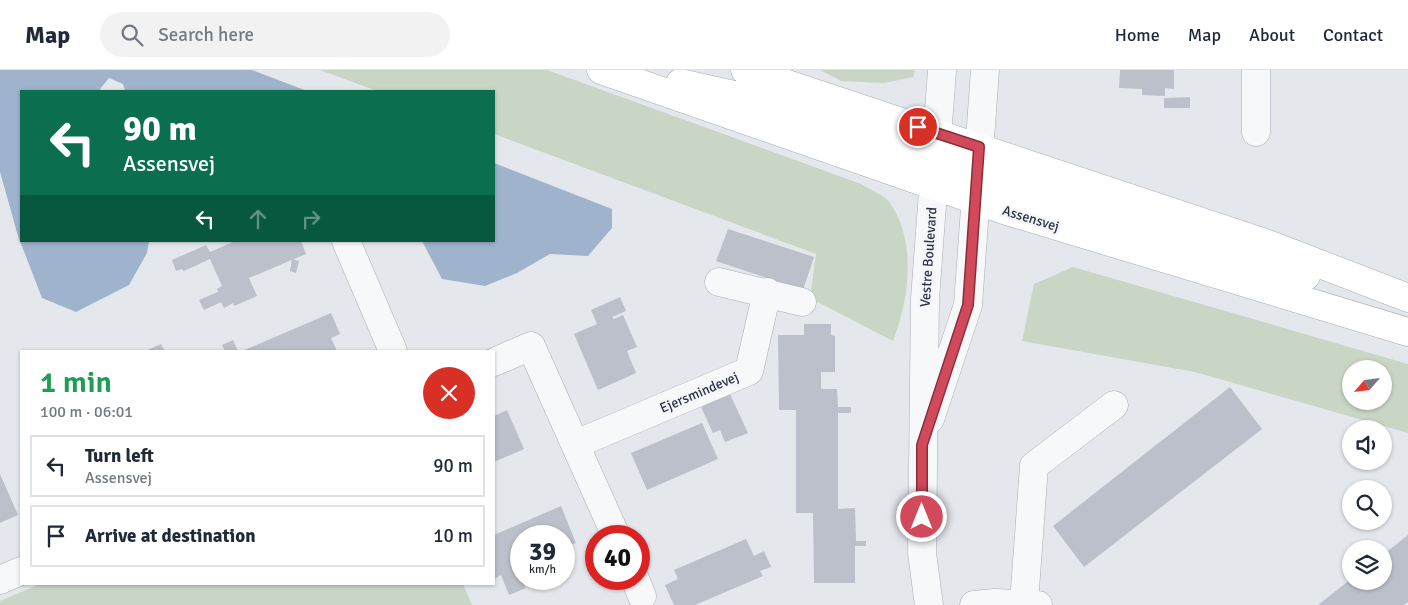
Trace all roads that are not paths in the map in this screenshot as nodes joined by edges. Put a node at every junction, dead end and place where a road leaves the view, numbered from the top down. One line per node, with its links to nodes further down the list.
1 (601, 70): 10 (main road)
2 (620, 70): 8 (main road)
3 (745, 70): 8 (main road)
4 (942, 70): 8 (street, Vestre Boulevard)
5 (985, 70): 9 (street, Vestre Boulevard)
6 (1256, 70): 7 (street)
7 (1256, 132)
8 (936, 145): 9 (main road); 10 (street, Vestre Boulevard)
9 (978, 174): 10 (main road); 14 (main road); 16 (main road); 17 (main road, Assensvej); 22 (street, Vestre Boulevard)
10 (933, 185): 22 (street, Vestre Boulevard)
11 (346, 242): 18 (street)
12 (719, 282): 13 (street)
13 (767, 292): 15 (street); 21 (street, Ejersmindevej)
14 (1408, 298)
15 (802, 302)
16 (1408, 306)
17 (1408, 332)
18 (393, 350)
19 (495, 362): 21 (street)
20 (1114, 405): 26 (street)
21 (576, 444): 23 (street)
22 (922, 445): 27 (street, Vestre Boulevard)
23 (611, 525)
24 (20, 572): 25 (street)
25 (0, 580)
26 (1031, 604): 28 (street)
27 (929, 605)
28 (974, 605)

